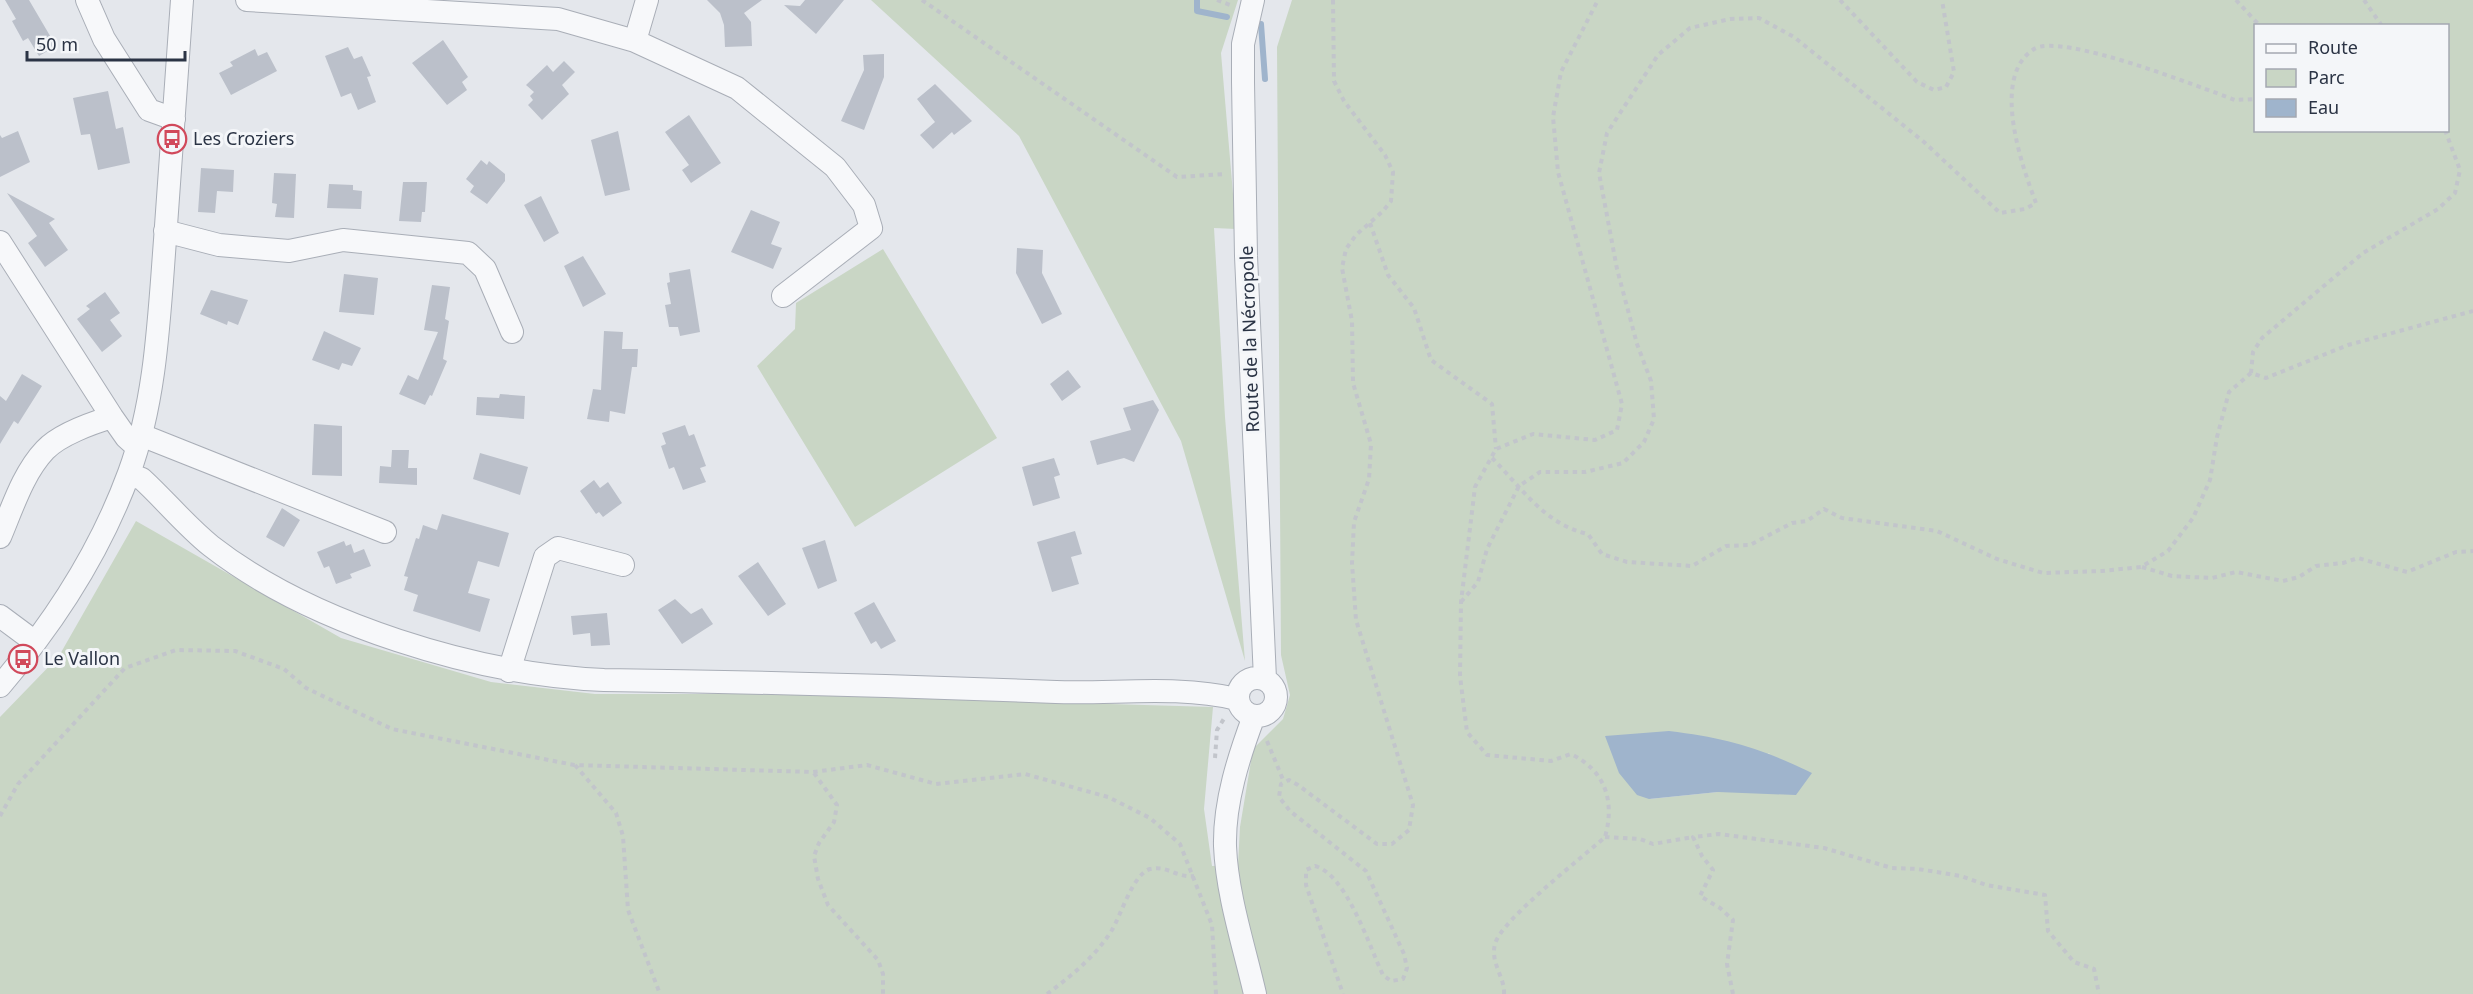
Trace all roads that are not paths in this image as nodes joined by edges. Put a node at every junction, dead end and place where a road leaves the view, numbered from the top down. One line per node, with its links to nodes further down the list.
1 (87, 0): 7 (street)
2 (182, 0): 7 (street)
3 (247, 0): 6 (street)
4 (647, 0): 6 (street)
5 (1253, 0): 21 (street, Route de la Nécropole)
6 (635, 40): 10 (street)
7 (174, 119): 8 (street)
8 (165, 231): 11 (street); 13 (street)
9 (0, 242): 12 (street)
10 (783, 296)
11 (512, 332)
12 (112, 417): 13 (street); 16 (street)
13 (139, 441): 14 (street); 15 (street)
14 (129, 474): 19 (street); 20 (street)
15 (385, 532)
16 (0, 537)
17 (623, 565): 20 (street)
18 (0, 616): 19 (street)
19 (35, 642): 22 (street)
20 (509, 671): 23 (street)
21 (1265, 679): 23 (street); 24 (street)
22 (0, 686)
23 (1238, 699): 24 (street)
24 (1252, 722): 25 (street)
25 (1256, 994)

